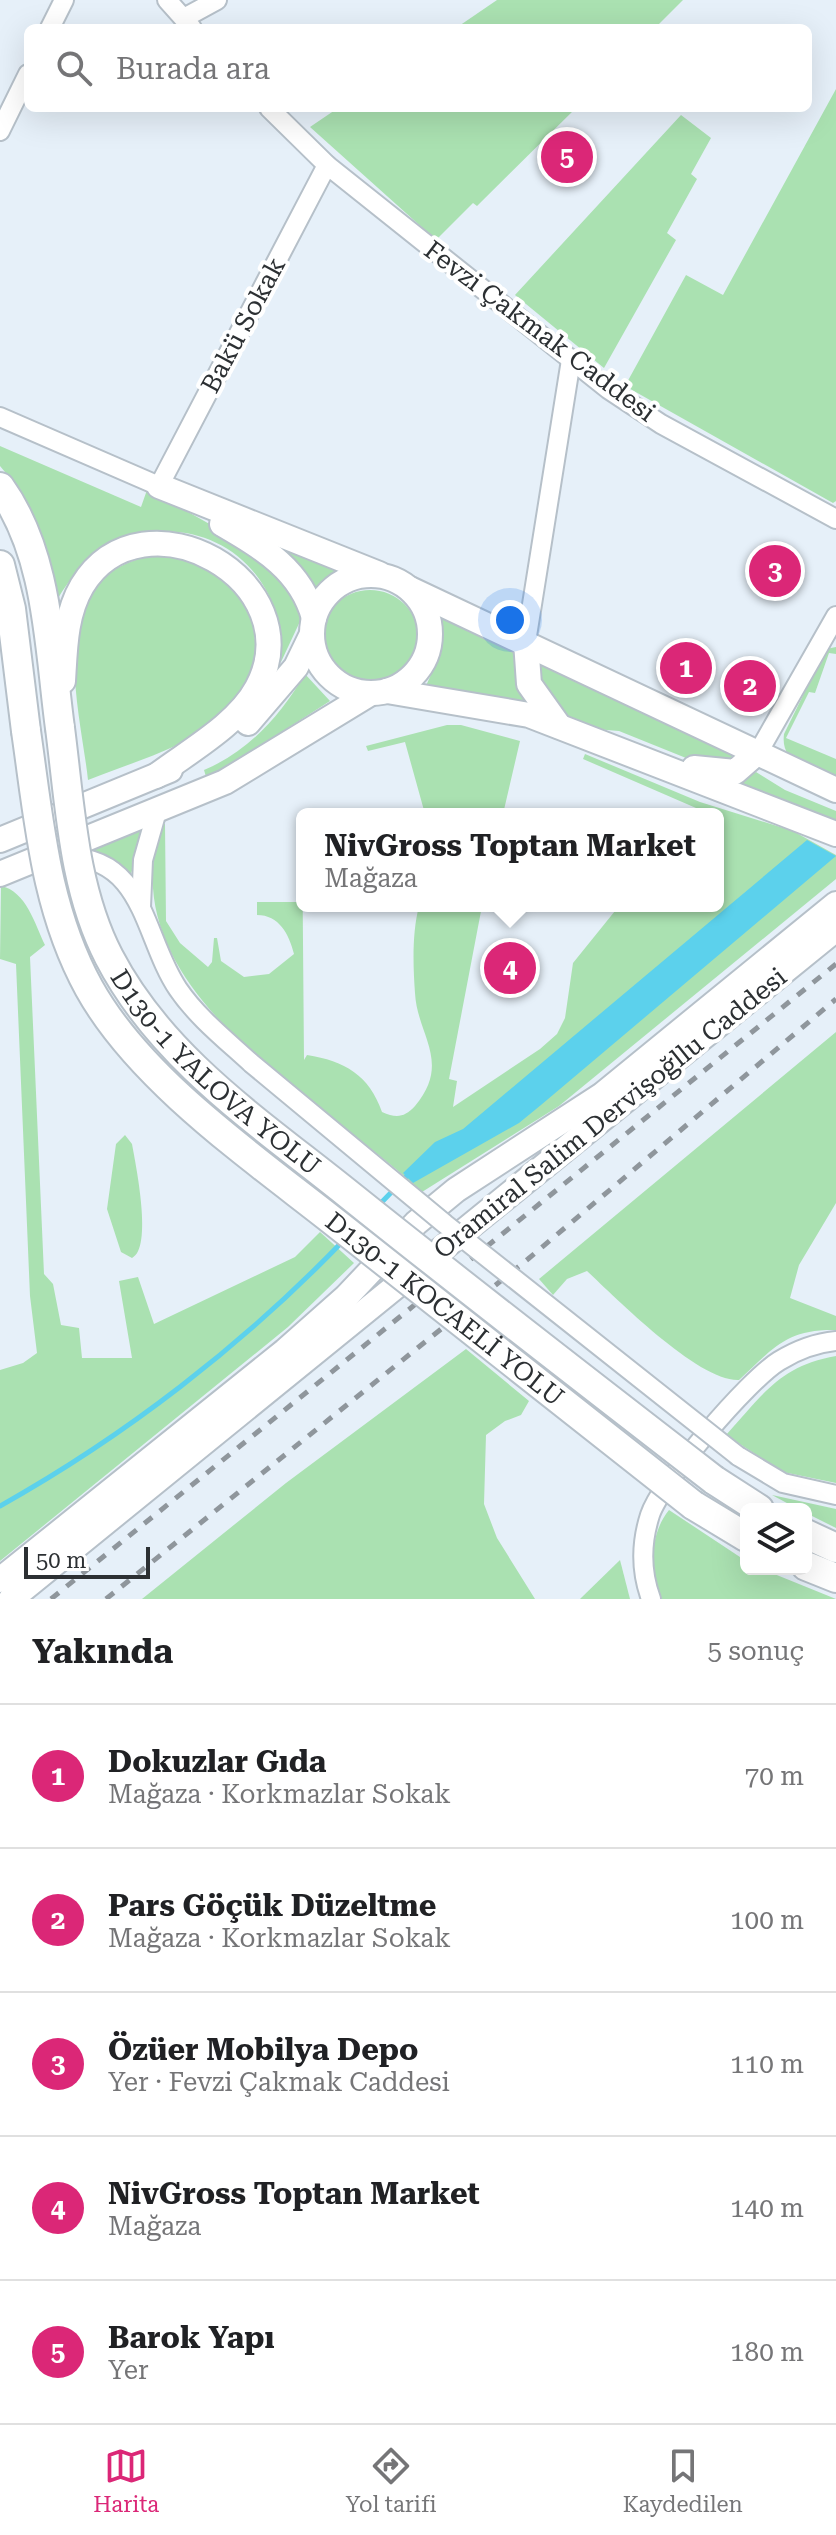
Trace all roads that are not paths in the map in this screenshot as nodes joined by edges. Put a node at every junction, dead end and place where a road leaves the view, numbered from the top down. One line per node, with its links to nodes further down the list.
1 (64, 0): 5 (street)
2 (167, 0): 4 (street)
3 (217, 0): 4 (street)
4 (188, 23)
5 (52, 24)
6 (24, 82): 8 (street)
7 (273, 112): 9 (street, Fevzi Çakmak Caddesi)
8 (0, 131)
9 (327, 165): 10 (street, Fevzi Çakmak Caddesi); 12 (street, Bakü Sokak)
10 (571, 360): 14 (street, Fevzi Çakmak Caddesi); 20 (street)
11 (0, 417): 12 (street)
12 (159, 486): 16 (main road); 19 (main road)
13 (0, 487): 23 (highway, D130-1 YALOVA YOLU)
14 (836, 519)
15 (0, 565): 39 (highway, D130-1 KOCAELİ YOLU, bridge)
16 (384, 576): 17 (main road); 19 (main road)
17 (410, 589): 20 (main road); 21 (main road)
18 (836, 616): 24 (street)
19 (313, 626): 21 (main road); 26 (main road)
20 (526, 642): 22 (main road); 24 (main road)
21 (379, 692): 22 (main road); 28 (main road)
22 (560, 727): 25 (main road)
23 (60, 728): 26 (main road); 38 (highway, D130-1 YALOVA YOLU, bridge)
24 (759, 751): 25 (main road); 27 (main road)
25 (629, 755): 29 (main road)
26 (156, 776): 30 (main road)
27 (836, 790)
28 (157, 811): 31 (main road); 34 (street)
29 (826, 830)
30 (0, 840)
31 (39, 857): 32 (main road); 34 (street)
32 (0, 874)
33 (836, 904): 44 (main road, Oramiral Salim Dervişoğllu Caddesi)
34 (141, 907): 37 (street, bridge)
35 (836, 929): 45 (main road, Oramiral Salim Dervişoğllu Caddesi)
36 (836, 1341): 46 (street)
37 (836, 1495)
38 (750, 1503)
39 (740, 1533)
40 (812, 1537): 41 (highway)
41 (836, 1548)
42 (812, 1568): 43 (highway)
43 (836, 1578)
44 (0, 1580)
45 (11, 1599)
46 (651, 1599)

